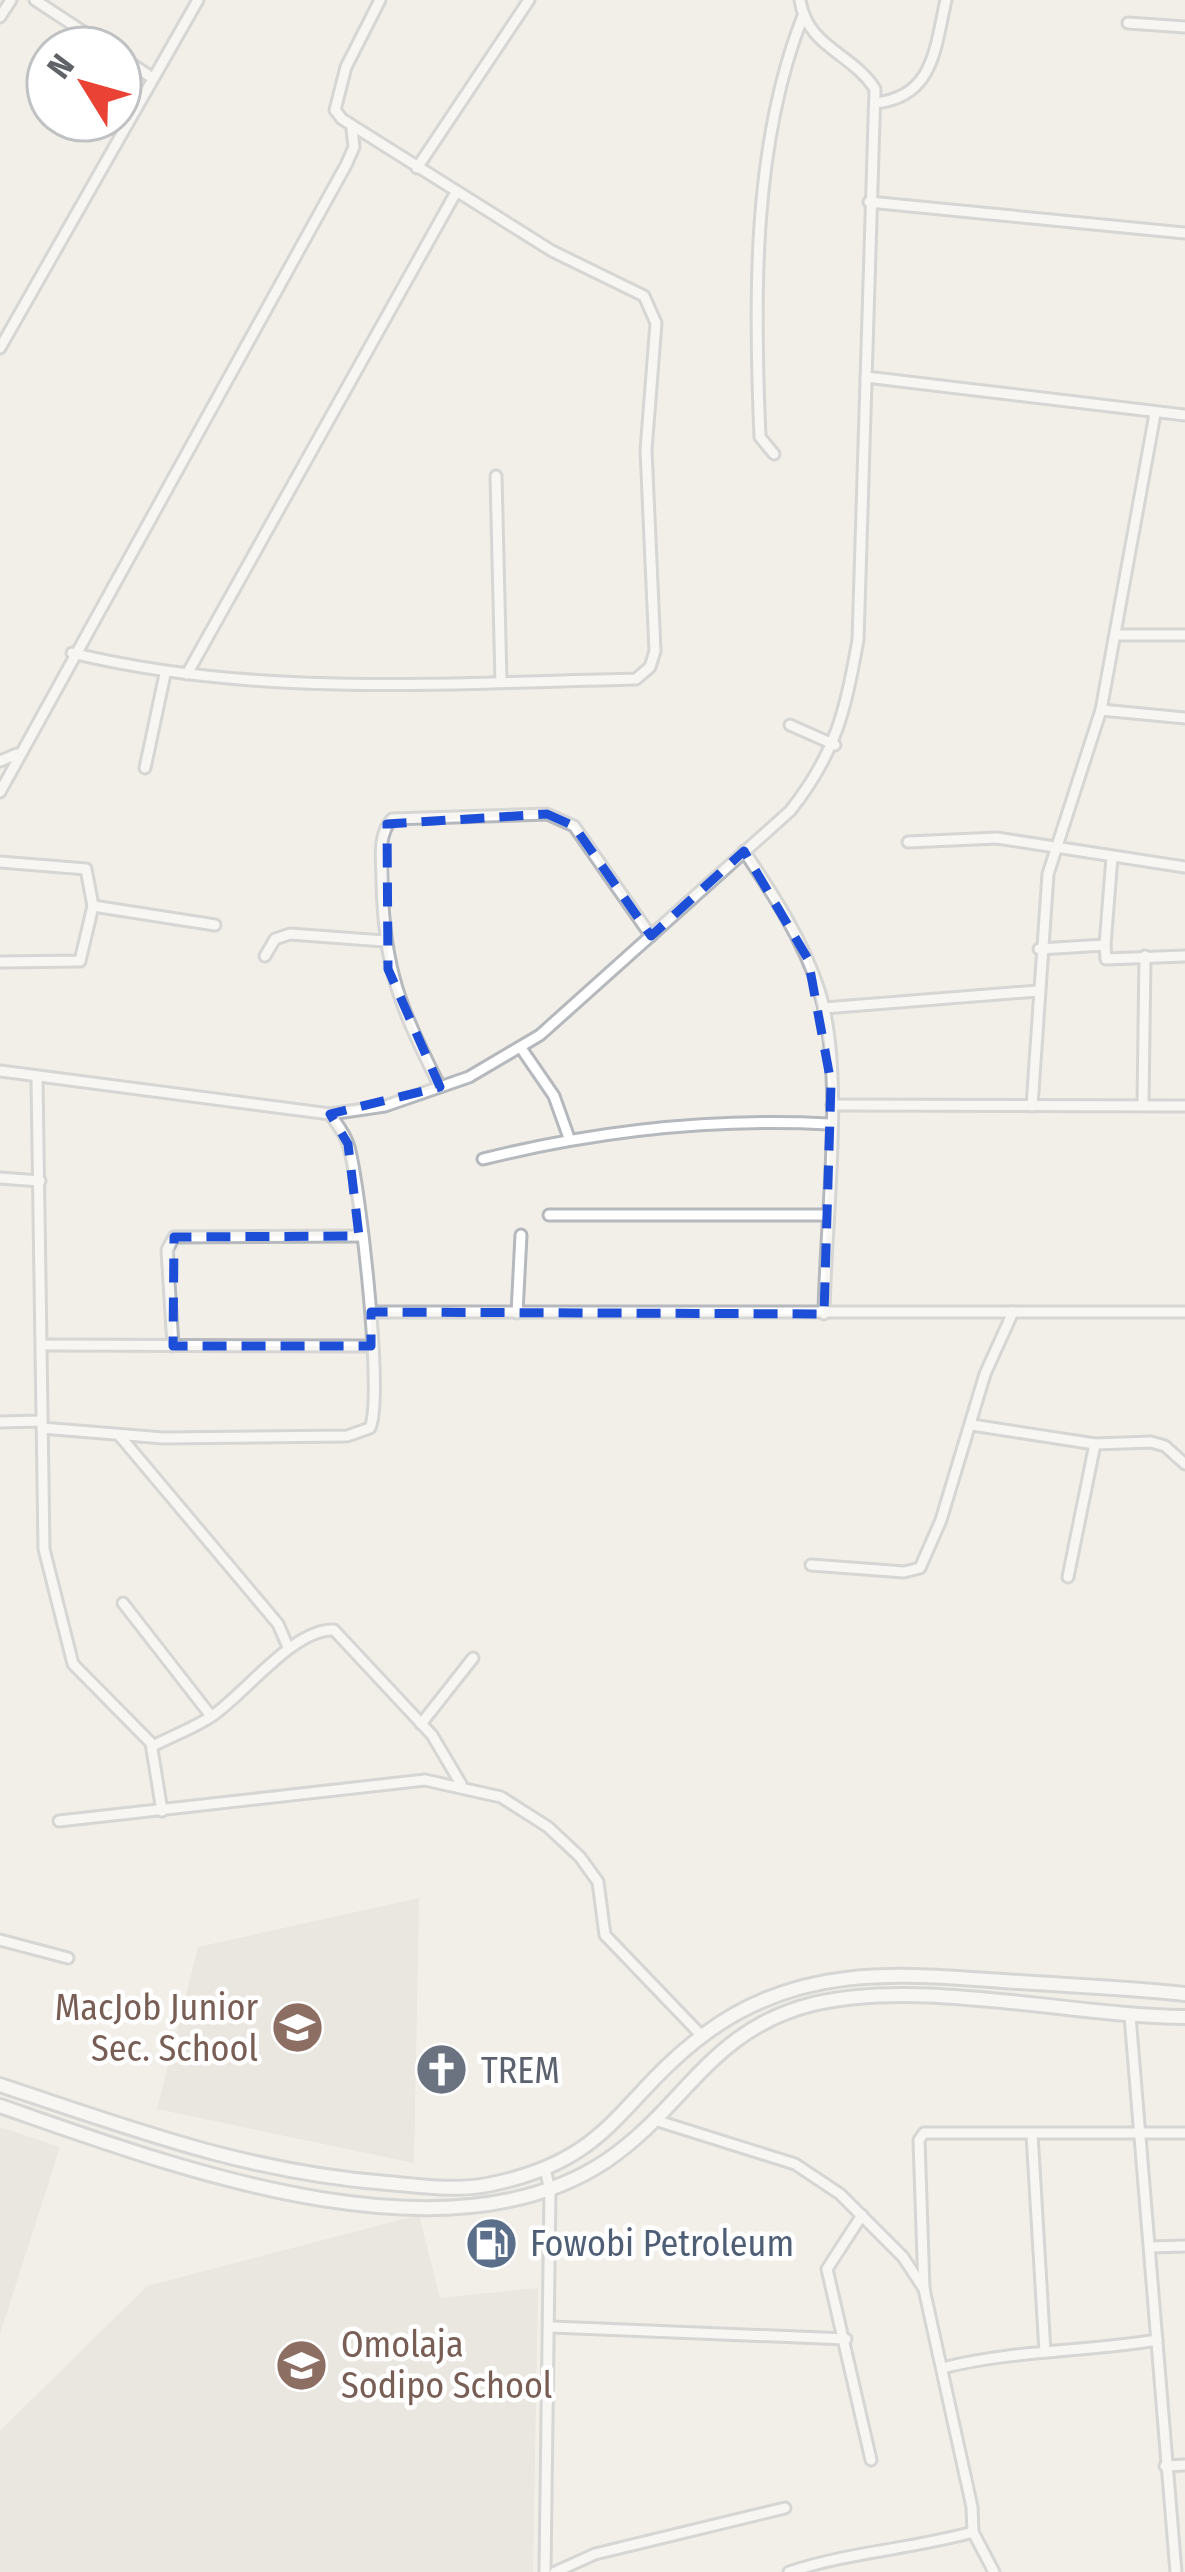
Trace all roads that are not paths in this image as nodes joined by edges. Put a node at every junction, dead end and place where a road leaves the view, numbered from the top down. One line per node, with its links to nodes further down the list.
1 (11, 0): 9 (street)
2 (35, 0): 11 (street)
3 (198, 0): 14 (street)
4 (380, 0): 16 (street)
5 (529, 0): 17 (street)
6 (800, 0): 8 (street)
7 (946, 0): 15 (street)
8 (802, 16): 15 (street); 25 (street)
9 (0, 17)
10 (1128, 23): 12 (street)
11 (71, 24)
12 (1185, 27)
13 (144, 72): 14 (street)
14 (151, 77): 21 (street)
15 (875, 103): 19 (street)
16 (352, 129): 17 (street); 29 (street)
17 (417, 168): 18 (street)
18 (455, 194): 31 (street); 32 (street)
19 (869, 202): 20 (street); 22 (street)
20 (1185, 233)
21 (0, 348)
22 (866, 377): 23 (street); 36 (street)
23 (1155, 414): 24 (street); 28 (street)
24 (1185, 415)
25 (774, 454)
26 (496, 476): 32 (street)
27 (1185, 634): 28 (street)
28 (1114, 635): 33 (street)
29 (72, 653): 30 (street); 37 (street)
30 (165, 674): 31 (street); 39 (street)
31 (187, 674): 32 (street)
32 (501, 682)
33 (1101, 710): 34 (street); 42 (street)
34 (1185, 718)
35 (790, 725): 36 (street)
36 (835, 745): 43 (street)
37 (17, 754): 38 (street); 40 (street)
38 (0, 761)
39 (145, 768)
40 (0, 792)
41 (908, 842): 42 (street)
42 (1057, 849): 44 (street); 52 (street)
43 (744, 851): 49 (street); 58 (street)
44 (1112, 857): 46 (street); 51 (street)
45 (0, 862): 47 (street)
46 (1185, 867)
47 (93, 906): 48 (street); 56 (street)
48 (215, 925)
49 (651, 936): 50 (street); 59 (street)
50 (384, 941): 53 (street); 62 (street)
51 (1106, 945): 52 (street); 54 (street)
52 (1039, 949): 57 (street)
53 (265, 956)
54 (1145, 956): 55 (street); 64 (street)
55 (1185, 956)
56 (0, 962)
57 (1038, 991): 58 (street); 65 (street)
58 (824, 1008): 63 (street)
59 (520, 1048): 62 (street); 69 (street)
60 (0, 1071): 61 (street)
61 (37, 1079): 67 (street); 72 (street)
62 (440, 1088): 67 (street)
63 (832, 1105): 65 (street); 68 (street)
64 (1143, 1105): 65 (street); 66 (street)
65 (1032, 1106)
66 (1185, 1106)
67 (330, 1114): 76 (street)
68 (829, 1124): 69 (street); 73 (street)
69 (569, 1138): 70 (street)
70 (483, 1159)
71 (0, 1178): 72 (street)
72 (40, 1181): 82 (street)
73 (825, 1215): 74 (street); 81 (street)
74 (549, 1216)
75 (521, 1235): 78 (street)
76 (359, 1236): 77 (street); 83 (street)
77 (371, 1312): 78 (street); 84 (street)
78 (517, 1312): 81 (street)
79 (1013, 1312): 80 (street); 81 (street); 87 (street)
80 (1185, 1312)
81 (824, 1314)
82 (43, 1345): 83 (street); 86 (street)
83 (173, 1346): 84 (street)
84 (371, 1346): 88 (street)
85 (0, 1422): 86 (street)
86 (42, 1424): 88 (street); 98 (street)
87 (972, 1425): 89 (street); 91 (street)
88 (119, 1435): 94 (street)
89 (1095, 1444): 90 (street); 92 (street)
90 (1185, 1464)
91 (811, 1565)
92 (1068, 1577)
93 (123, 1604): 96 (street)
94 (288, 1647): 96 (street); 97 (street)
95 (473, 1658): 97 (street)
96 (211, 1717): 98 (street)
97 (421, 1724): 99 (street)
98 (153, 1746): 100 (street)
99 (461, 1784): 100 (street); 107 (street)
100 (162, 1810): 101 (street)
101 (59, 1821)
102 (1, 1943): 103 (street)
103 (68, 1958)
104 (1185, 1994): 107 (main road)
105 (1130, 2016): 106 (main road); 110 (main road); 113 (street)
106 (1185, 2017)
107 (702, 2036): 114 (main road)
108 (0, 2085): 114 (main road)
109 (0, 2106): 115 (main road)
110 (658, 2121): 115 (main road); 116 (street)
111 (1185, 2133): 113 (street)
112 (1032, 2134): 113 (street); 119 (street); 123 (street)
113 (1136, 2137): 118 (street)
114 (545, 2169): 115 (street)
115 (550, 2190): 120 (street)
116 (862, 2215): 119 (street); 121 (street)
117 (1185, 2246): 118 (street)
118 (1150, 2247): 122 (street)
119 (924, 2289): 124 (street)
120 (552, 2327): 121 (street); 130 (street)
121 (845, 2339): 125 (street)
122 (1157, 2340): 123 (street); 127 (street)
123 (1045, 2353): 124 (street)
124 (942, 2368): 129 (street)
125 (872, 2460)
126 (1185, 2465): 127 (street)
127 (1166, 2466): 134 (street)
128 (785, 2508): 131 (street)
129 (973, 2532): 132 (street); 133 (street)
130 (544, 2572)
131 (555, 2572)
132 (789, 2572)
133 (994, 2572)
134 (1176, 2572)

